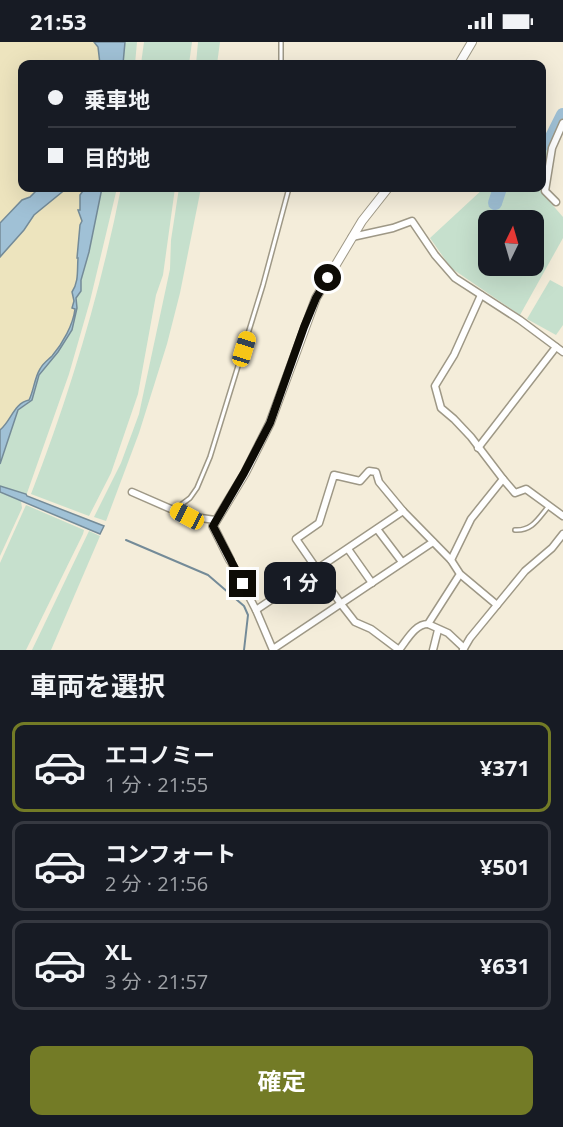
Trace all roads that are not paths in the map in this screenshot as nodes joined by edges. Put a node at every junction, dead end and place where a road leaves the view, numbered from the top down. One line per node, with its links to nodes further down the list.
1 (281, 42): 3 (lane)
2 (472, 42): 4 (street)
3 (281, 60)
4 (461, 60)
5 (563, 123): 6 (street)
6 (546, 185)
7 (288, 192): 19 (lane)
8 (385, 192): 11 (street)
9 (546, 192): 10 (street)
10 (556, 202)
11 (352, 237): 12 (street); 22 (street)
12 (481, 295): 13 (street); 15 (street)
13 (556, 347): 14 (street); 15 (street)
14 (563, 352)
15 (478, 448): 16 (street)
16 (503, 479): 18 (street); 29 (street)
17 (132, 492): 19 (street)
18 (549, 505): 21 (street); 24 (lane)
19 (174, 510): 22 (street)
20 (403, 511): 23 (street); 26 (street); 31 (street)
21 (563, 516)
22 (215, 520): 28 (street)
23 (377, 529): 27 (street); 30 (street)
24 (515, 530)
25 (563, 534): 35 (street)
26 (433, 542): 29 (street); 30 (street)
27 (348, 549): 31 (street); 33 (street)
28 (230, 560): 36 (street)
29 (451, 560): 32 (street)
30 (402, 562): 33 (street)
31 (317, 570): 34 (street); 36 (street)
32 (460, 574): 35 (street); 37 (street)
33 (372, 583): 34 (street)
34 (340, 604): 37 (street); 40 (street)
35 (497, 605): 39 (street)
36 (256, 610): 40 (street)
37 (428, 624): 38 (street)
38 (438, 630): 39 (street); 41 (street)
39 (463, 649)
40 (273, 650)
41 (433, 650)

